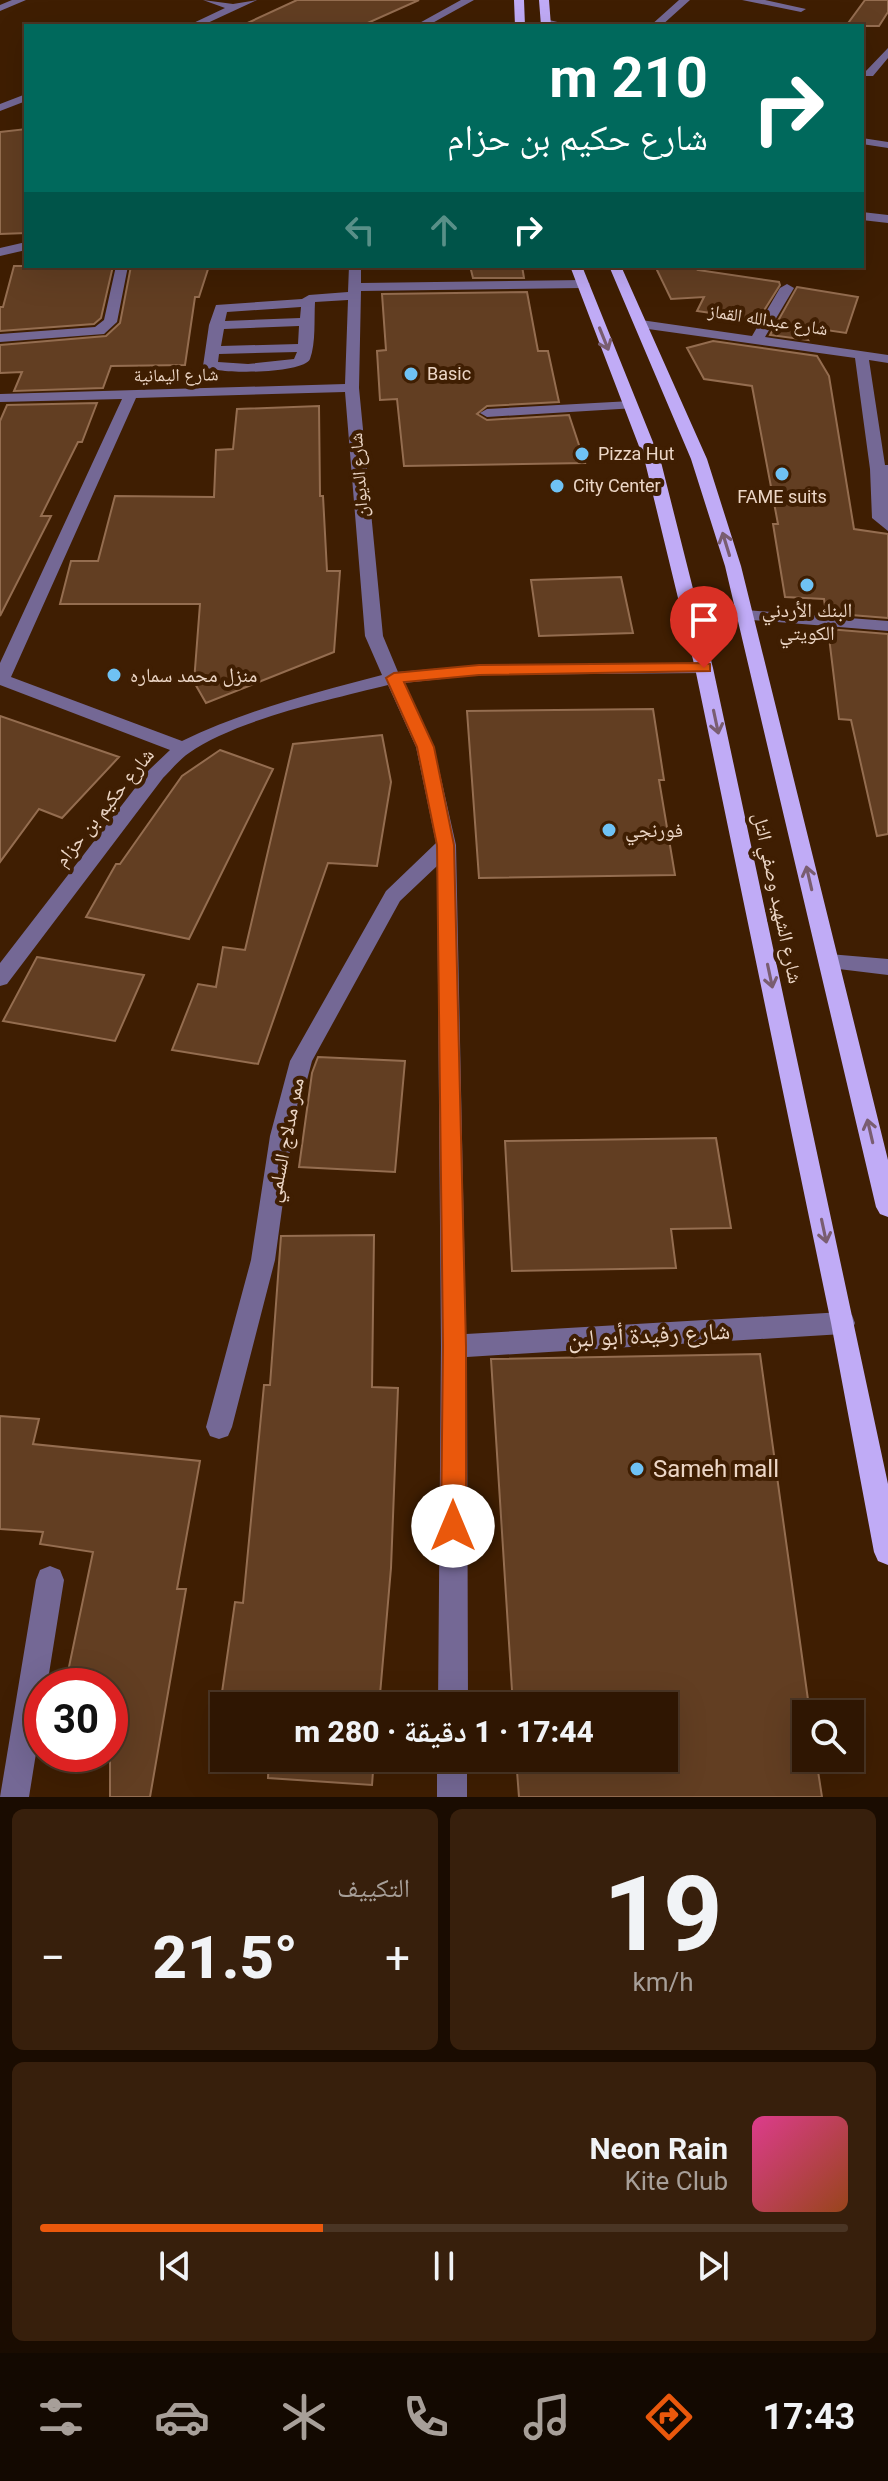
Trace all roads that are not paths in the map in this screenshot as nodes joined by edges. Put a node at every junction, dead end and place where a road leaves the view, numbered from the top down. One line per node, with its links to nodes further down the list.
1 (21, 0): 9 (street)
2 (208, 0): 10 (street)
3 (252, 0): 10 (street)
4 (469, 0): 13 (street)
5 (519, 0): 14 (main road)
6 (544, 0): 15 (main road)
7 (685, 0): 16 (street)
8 (747, 0): 11 (street)
9 (0, 8)
10 (235, 8): 12 (street)
11 (801, 9)
12 (197, 24)
13 (423, 24)
14 (520, 24)
15 (546, 24)
16 (657, 24)
17 (888, 51): 18 (street)
18 (865, 74): 19 (street)
19 (888, 77)
20 (24, 98): 21 (street)
21 (0, 108)
22 (864, 141): 23 (street)
23 (888, 145)
24 (864, 216): 25 (street)
25 (888, 219)
26 (24, 246): 27 (street)
27 (0, 252)
28 (122, 268): 38 (street)
29 (355, 268): 33 (street, شارع الديوان)
30 (616, 268): 36 (main road, شارع الشهيد وصفي التل)
31 (579, 275): 33 (street); 45 (main road, شارع الشهيد وصفي التل, one-way to 45)
32 (787, 288): 39 (street)
33 (355, 291): 34 (street); 42 (street, شارع الديوان)
34 (308, 303): 35 (street); 37 (street)
35 (306, 322): 37 (street); 37 (street)
36 (641, 324): 39 (street, شارع عبدالله القماز); 49 (main road, شارع الشهيد وصفي التل, one-way to 36)
37 (216, 325)
38 (0, 338)
39 (758, 338): 40 (street, شارع عبدالله القماز)
40 (861, 355): 41 (street, شارع عبدالله القماز); 47 (street)
41 (888, 359)
42 (352, 388): 43 (street, شارع اليمانية); 52 (street, شارع الديوان)
43 (131, 394): 44 (street, شارع اليمانية); 53 (street)
44 (0, 398)
45 (631, 405): 46 (street); 51 (main road, شارع الشهيد وصفي التل)
46 (487, 413)
47 (883, 469): 48 (street)
48 (888, 526)
49 (746, 615): 50 (street); 56 (main road, شارع الشهيد وصفي التل, one-way to 49)
50 (888, 626)
51 (704, 668): 52 (street, شارع حكيم بن حزام); 60 (main road, شارع الشهيد وصفي التل, one-way to 60)
52 (394, 678): 54 (street, شارع حكيم بن حزام); 55 (street, شارع الديوان)
53 (0, 680): 54 (street)
54 (183, 748): 58 (street, شارع حكيم بن حزام)
55 (446, 845): 61 (street, شارع الديوان); 62 (street, ممر مدلاج السلمي)
56 (829, 962): 57 (street); 59 (main road, شارع الشهيد وصفي التل, one-way to 56)
57 (888, 967)
58 (0, 978)
59 (888, 1207)
60 (843, 1323): 61 (street, شارع رفيدة أبو لبن); 63 (main road, شارع الشهيد وصفي التل)
61 (454, 1346): 65 (street, شارع الديوان)
62 (219, 1427)
63 (888, 1552)
64 (50, 1580): 67 (street)
65 (453, 1692)
66 (452, 1772): 68 (street)
67 (14, 1797)
68 (452, 1797)

